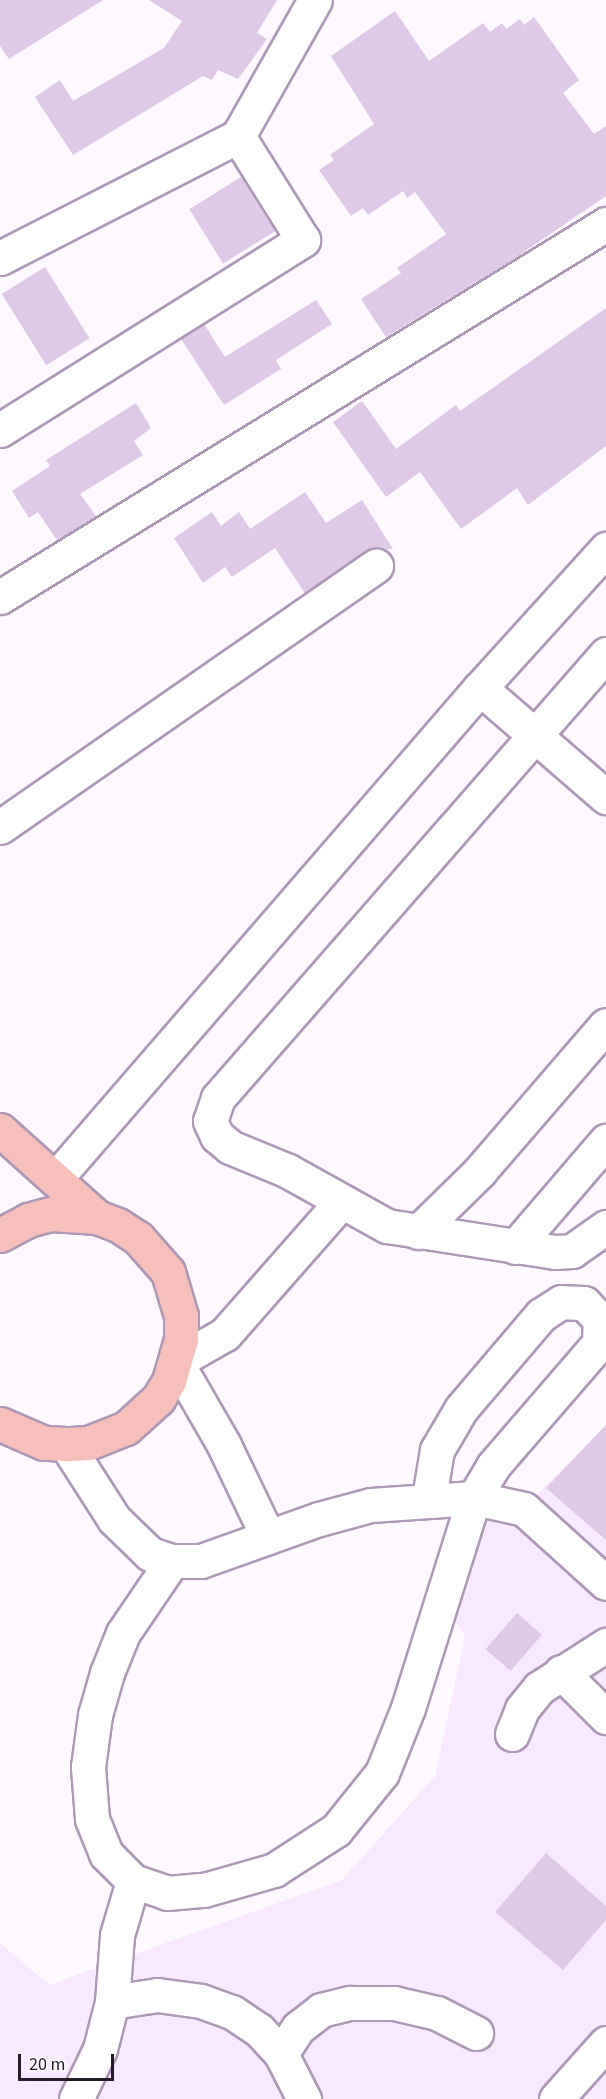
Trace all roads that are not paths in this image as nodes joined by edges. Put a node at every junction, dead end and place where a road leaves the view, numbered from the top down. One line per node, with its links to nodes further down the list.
1 (315, 0): 2 (street)
2 (238, 136): 4 (street); 5 (street)
3 (606, 224): 8 (street)
4 (0, 258)
5 (0, 430)
6 (606, 549): 10 (street)
7 (376, 566): 13 (street)
8 (0, 597)
9 (606, 654): 11 (street)
10 (480, 688): 11 (street); 17 (street)
11 (536, 736): 12 (street); 18 (street)
12 (606, 797)
13 (0, 827)
14 (606, 1025): 21 (street)
15 (0, 1130): 17 (main road)
16 (606, 1141): 23 (street)
17 (57, 1177): 19 (main road)
18 (341, 1202): 21 (street); 24 (street)
19 (97, 1217): 22 (main road); 24 (main road)
20 (606, 1227): 23 (street)
21 (418, 1232): 23 (street)
22 (0, 1235)
23 (515, 1246)
24 (176, 1362): 26 (main road); 29 (street)
25 (0, 1424): 26 (main road)
26 (66, 1444): 30 (street)
27 (429, 1498): 28 (street); 28 (street); 29 (street)
28 (474, 1498): 31 (street); 36 (street)
29 (268, 1537): 30 (street)
30 (172, 1561): 36 (street)
31 (606, 1583)
32 (606, 1645): 33 (street)
33 (561, 1672): 34 (street); 35 (street)
34 (606, 1717)
35 (512, 1734)
36 (133, 1881): 37 (street)
37 (112, 2002): 40 (street); 41 (street)
38 (476, 2033): 40 (street)
39 (606, 2043): 43 (street)
40 (282, 2054): 42 (street)
41 (76, 2099)
42 (304, 2099)
43 (556, 2099)

